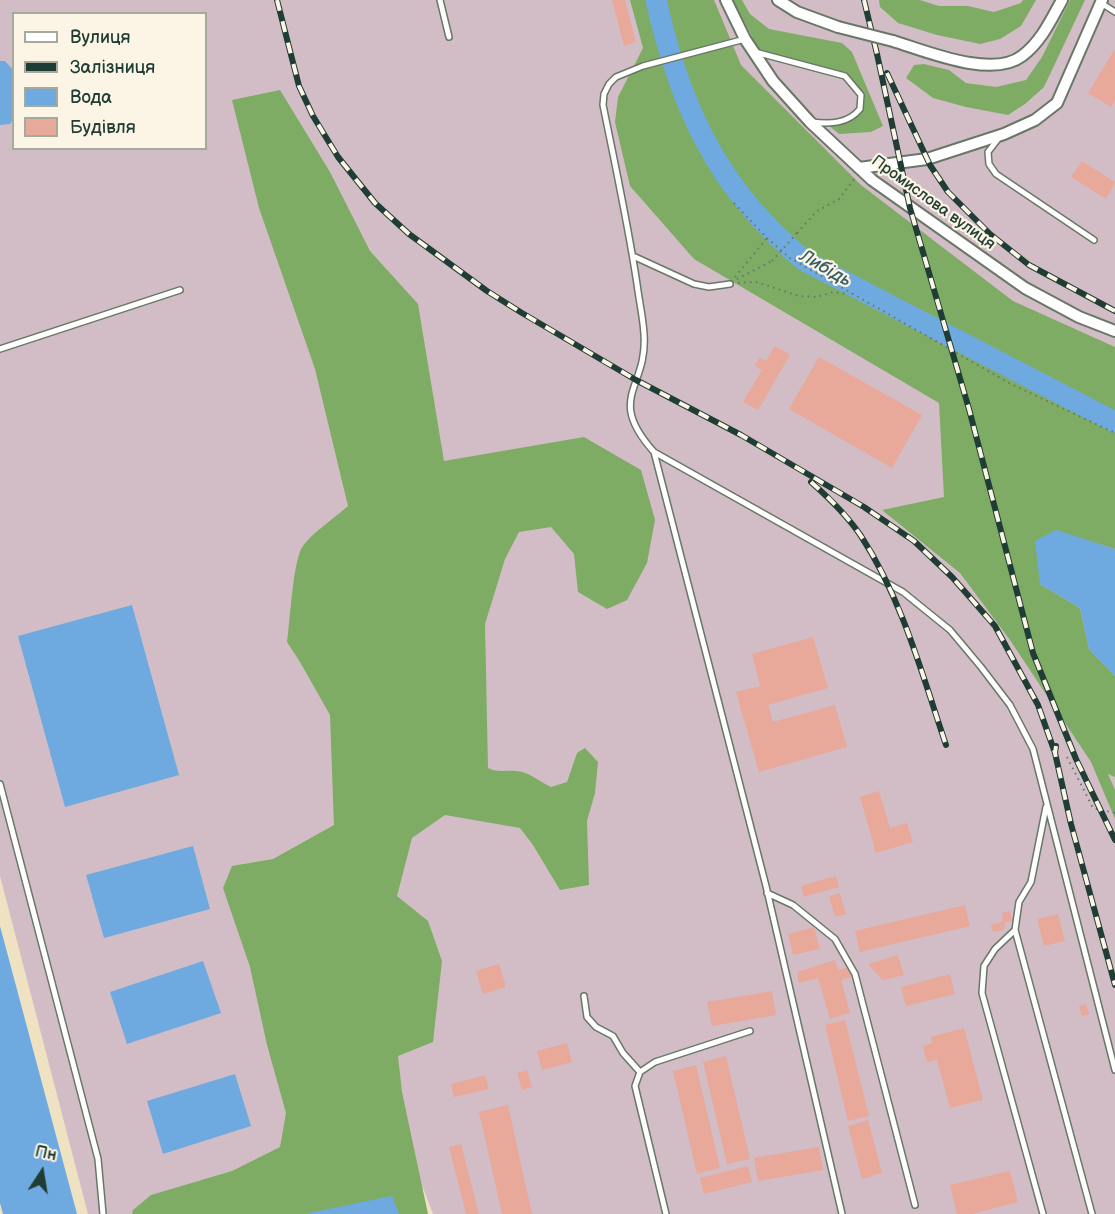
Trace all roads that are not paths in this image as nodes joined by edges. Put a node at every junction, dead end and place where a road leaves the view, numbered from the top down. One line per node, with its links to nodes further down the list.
1 (440, 0): 7 (lane)
2 (726, 0): 8 (street, Промислова вулиця)
3 (778, 0): 4 (street, bridge)
4 (1062, 0)
5 (1101, 1): 6 (lane); 11 (street)
6 (1115, 12)
7 (449, 37)
8 (746, 39): 9 (street, Промислова вулиця); 14 (lane)
9 (754, 52): 10 (street, Промислова вулиця); 10 (lane)
10 (810, 122): 12 (street, Промислова вулиця)
11 (1004, 134): 12 (street); 13 (lane)
12 (860, 169): 17 (street, Промислова вулиця)
13 (1094, 240)
14 (633, 256): 15 (lane); 19 (lane)
15 (730, 284)
16 (180, 290): 18 (lane)
17 (1115, 331)
18 (0, 349)
19 (654, 452): 21 (lane); 22 (lane)
20 (0, 784): 29 (lane)
21 (1046, 806): 23 (lane); 26 (lane)
22 (767, 893): 28 (lane); 31 (lane)
23 (1015, 930): 32 (lane); 33 (lane)
24 (584, 996): 27 (lane)
25 (750, 1031): 27 (lane)
26 (1115, 1070)
27 (640, 1072): 30 (lane)
28 (915, 1205)
29 (103, 1214)
30 (666, 1214)
31 (842, 1214)
32 (1043, 1214)
33 (1092, 1214)

